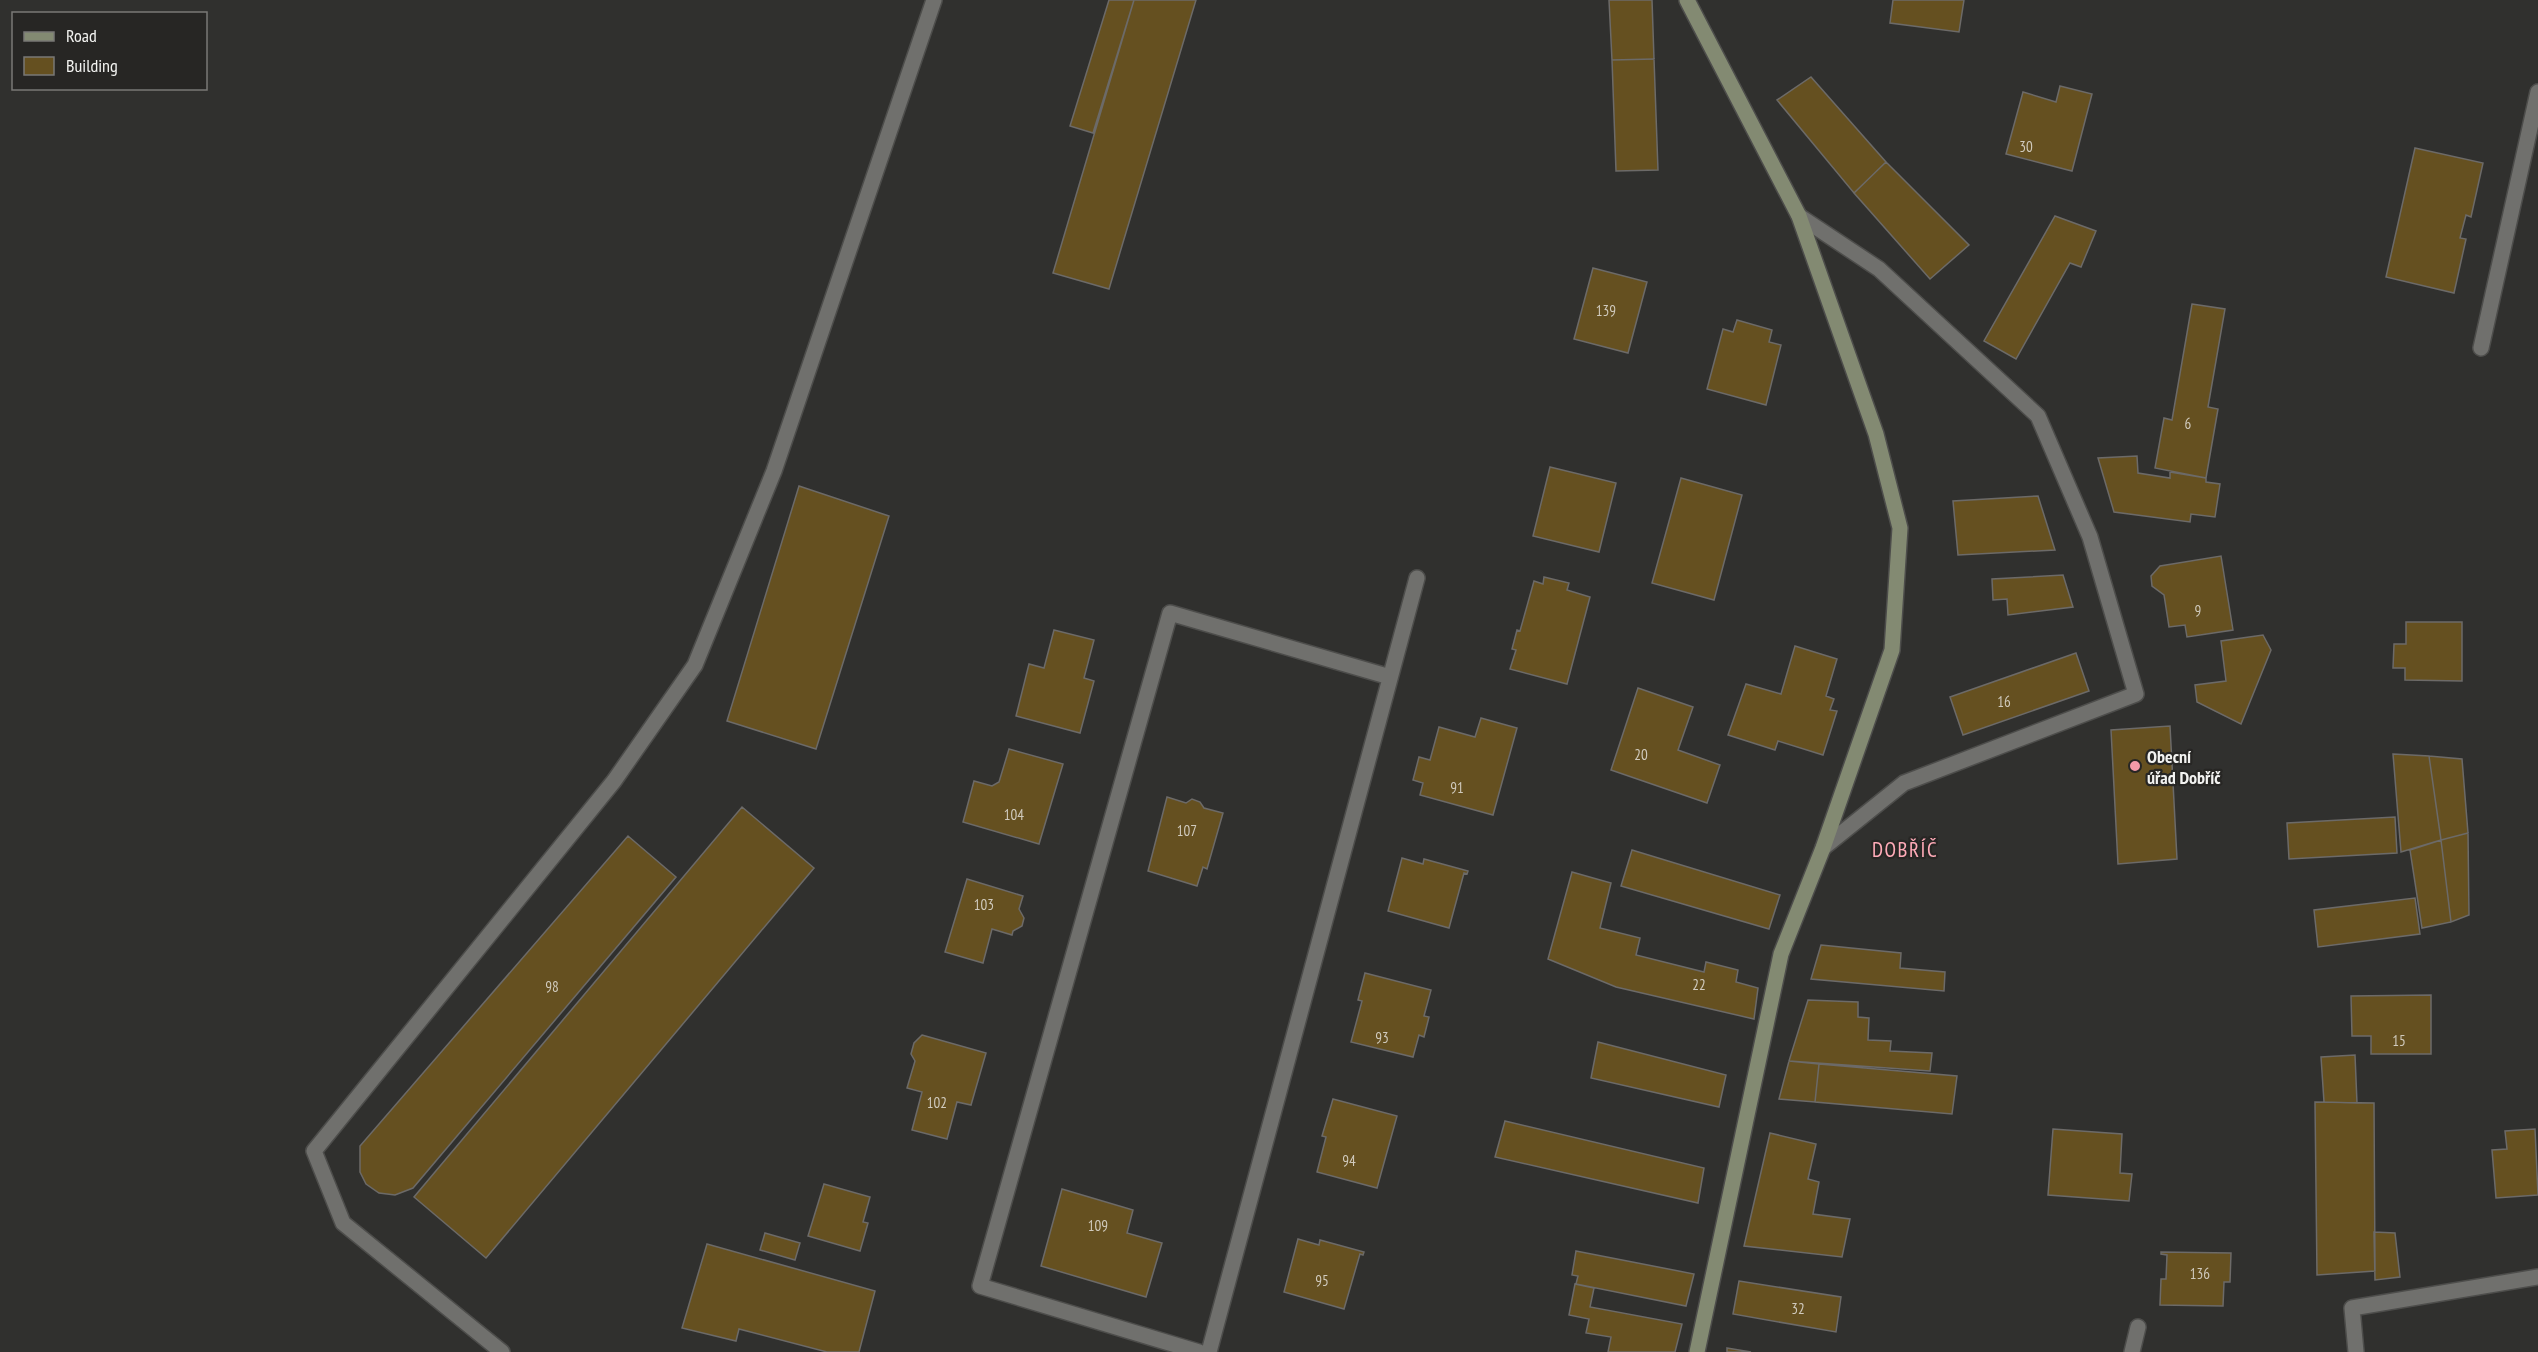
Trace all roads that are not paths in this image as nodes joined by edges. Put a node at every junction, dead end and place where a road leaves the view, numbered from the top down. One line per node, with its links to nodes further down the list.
1 (934, 0): 11 (street)
2 (1687, 0): 4 (street)
3 (2538, 92): 5 (street)
4 (1799, 216): 8 (street); 8 (street)
5 (2481, 348)
6 (1417, 578): 7 (street)
7 (1390, 677): 12 (street); 13 (street)
8 (1823, 848): 14 (street)
9 (2538, 1277): 16 (street)
10 (2138, 1327): 15 (street)
11 (502, 1352)
12 (1199, 1352)
13 (1209, 1352)
14 (1697, 1352)
15 (2132, 1352)
16 (2356, 1352)

